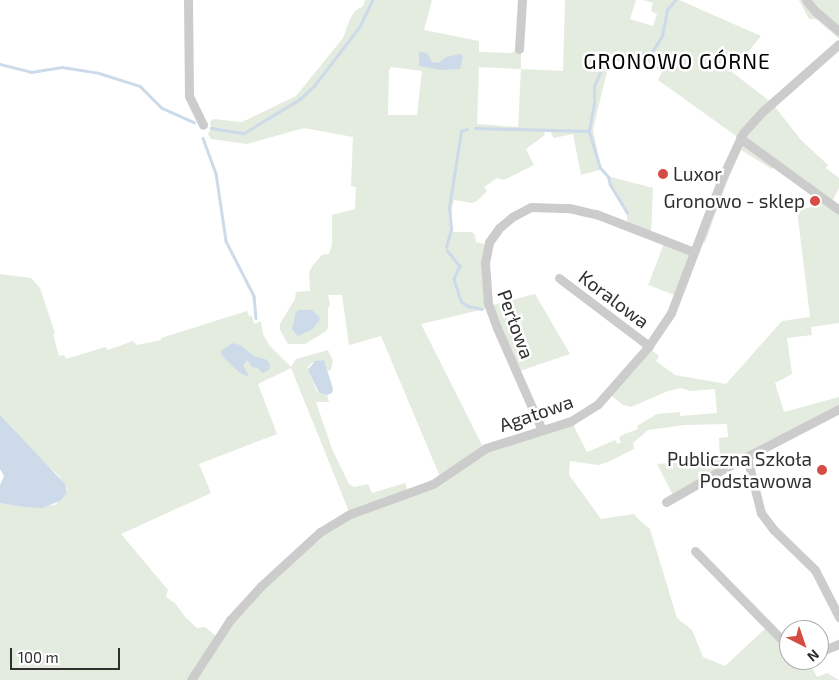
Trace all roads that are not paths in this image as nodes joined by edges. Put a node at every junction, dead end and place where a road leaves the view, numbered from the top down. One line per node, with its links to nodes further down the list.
1 (188, 0): 7 (street)
2 (522, 0): 6 (street)
3 (806, 0): 4 (street)
4 (839, 31)
5 (839, 44): 8 (street, Agatowa)
6 (519, 49)
7 (203, 125)
8 (740, 138): 9 (street); 10 (street, Agatowa)
9 (839, 210)
10 (694, 252): 12 (street, Agatowa); 14 (street, Perłowa)
11 (559, 278): 12 (street, Koralowa)
12 (649, 346): 14 (street, Agatowa)
13 (839, 409): 15 (street)
14 (542, 430): 20 (street, Agatowa)
15 (747, 457): 16 (street); 18 (street)
16 (666, 502)
17 (695, 551): 19 (street)
18 (839, 617)
19 (779, 636)
20 (191, 680)

